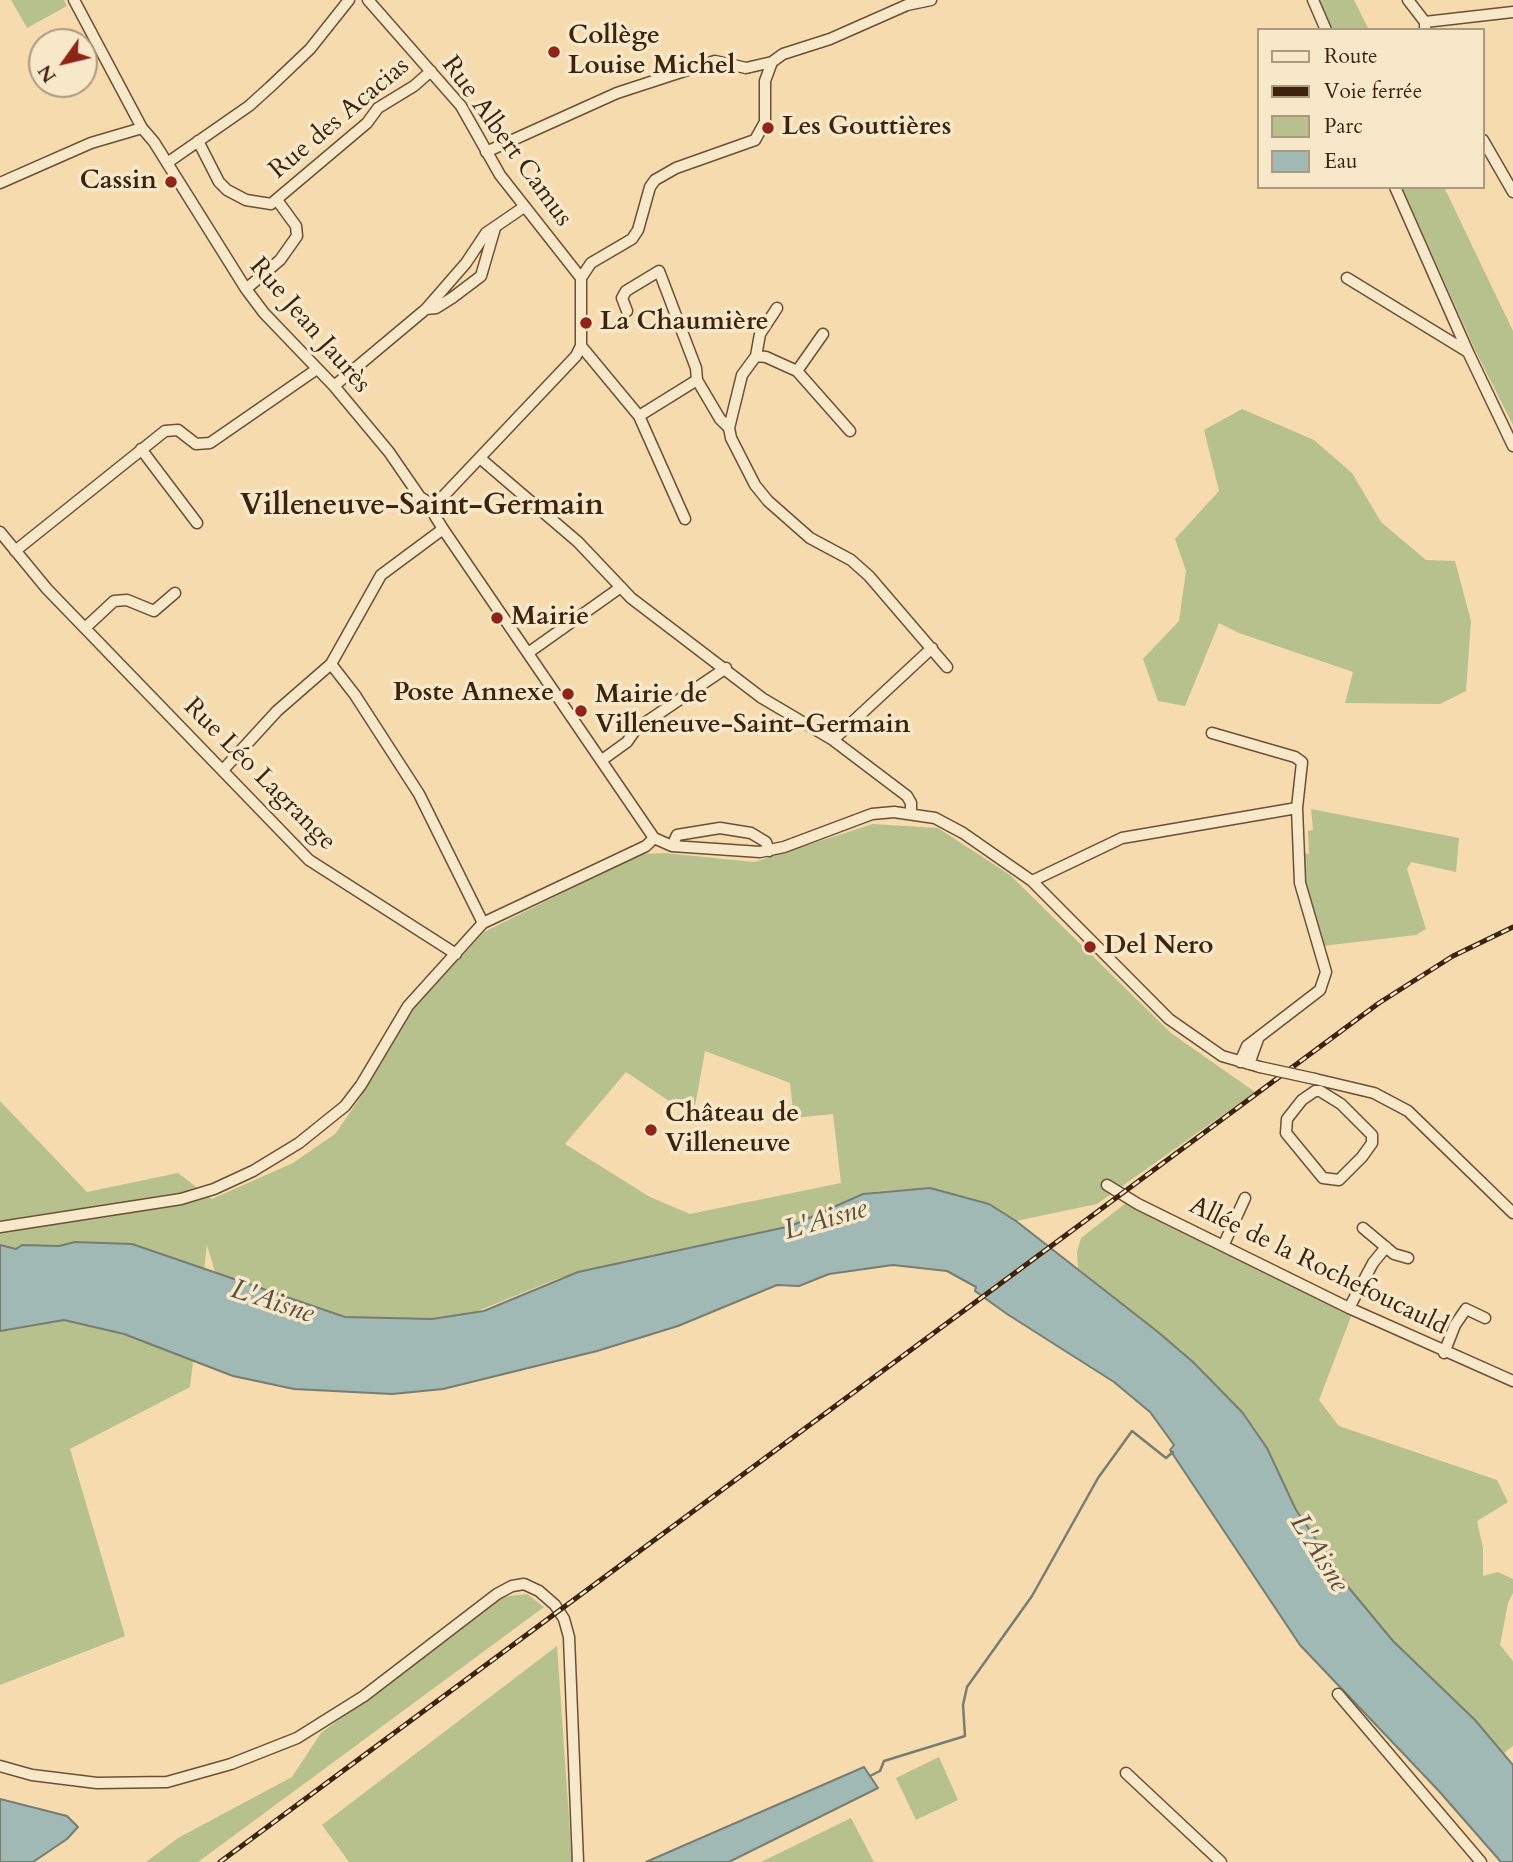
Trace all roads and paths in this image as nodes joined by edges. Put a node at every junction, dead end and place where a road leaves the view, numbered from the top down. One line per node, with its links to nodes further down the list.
1 (74, 0): 14 (street, Rue Jean Jaurès)
2 (349, 0): 15 (street)
3 (368, 0): 12 (street, Rue Albert Camus)
4 (931, 0): 10 (street)
5 (1313, 0): 9 (street)
6 (1408, 0): 8 (street)
7 (1513, 12): 8 (street)
8 (1425, 26)
9 (1325, 28)
10 (772, 62): 11 (street); 13 (street)
11 (746, 68): 13 (street); 17 (street)
12 (431, 71): 17 (street, Rue Albert Camus); 22 (street, Rue des Acacias)
13 (765, 81): 27 (street)
14 (142, 128): 18 (street, Rue Jean Jaurès); 19 (street)
15 (198, 141): 18 (street); 22 (street)
16 (1485, 144): 21 (street)
17 (486, 152): 23 (street, Rue Albert Camus)
18 (167, 163): 29 (street, Rue Jean Jaurès)
19 (0, 183)
20 (1396, 189): 35 (street)
21 (1513, 192)
22 (277, 200): 29 (street)
23 (524, 207): 24 (street); 27 (street, Rue Albert Camus)
24 (495, 228): 25 (street); 26 (street)
25 (466, 263): 26 (street); 31 (street)
26 (485, 265): 31 (street)
27 (581, 278): 34 (street)
28 (1347, 278): 35 (street)
29 (246, 289): 37 (street, Rue Jean Jaurès)
30 (777, 308): 36 (street)
31 (426, 309): 40 (street)
32 (627, 311): 39 (street)
33 (823, 334): 38 (street)
34 (581, 346): 41 (street); 46 (street)
35 (1468, 352): 44 (street)
36 (756, 356): 38 (street); 42 (street)
37 (317, 369): 40 (street, Rue Jean Jaurès); 45 (street)
38 (797, 371): 43 (street)
39 (697, 380): 41 (street); 42 (street)
40 (334, 386): 47 (street, Rue Jean Jaurès)
41 (639, 416): 48 (street)
42 (729, 428): 56 (street)
43 (850, 431)
44 (1513, 446)
45 (141, 449): 49 (street); 52 (street)
46 (481, 459): 47 (street); 53 (street)
47 (434, 506): 50 (street)
48 (685, 519)
49 (197, 523)
50 (443, 530): 57 (street); 58 (street)
51 (0, 532): 52 (street, Rue Léo Lagrange)
52 (15, 551): 55 (street, Rue Léo Lagrange)
53 (621, 587): 57 (street); 60 (street)
54 (175, 593): 55 (street)
55 (85, 628): 64 (street, Rue Léo Lagrange)
56 (933, 648): 59 (street); 62 (street)
57 (528, 653): 63 (street)
58 (331, 664): 64 (street); 71 (street)
59 (947, 667)
60 (726, 668): 62 (street); 63 (street)
61 (1212, 733): 65 (street)
62 (833, 740): 66 (street)
63 (602, 760): 67 (street)
64 (223, 770): 72 (street, Rue Léo Lagrange)
65 (1297, 808): 70 (street); 73 (street)
66 (911, 814): 69 (street); 70 (street)
67 (654, 838): 68 (street); 71 (street)
68 (672, 843): 69 (street); 69 (street)
69 (769, 851)
70 (1032, 881): 73 (street)
71 (483, 923): 72 (street)
72 (456, 954): 79 (street)
73 (1245, 1063): 74 (street, bridge)
74 (1351, 1088): 75 (street); 78 (street)
75 (1341, 1104): 75 (street)
76 (1107, 1185): 81 (street, Allée de la Rochefoucauld)
77 (1245, 1198): 81 (street)
78 (1513, 1213)
79 (0, 1227)
80 (1363, 1228): 82 (street)
81 (1224, 1244): 84 (street, Allée de la Rochefoucauld)
82 (1386, 1247): 83 (street); 84 (street)
83 (1408, 1258)
84 (1349, 1308): 86 (street, Allée de la Rochefoucauld)
85 (1485, 1318): 86 (street)
86 (1444, 1353): 87 (street, Allée de la Rochefoucauld)
87 (1513, 1381)
88 (1338, 1694): 93 (street)
89 (0, 1766): 91 (street)
90 (1126, 1773): 92 (street)
91 (578, 1862)
92 (1222, 1862)
93 (1481, 1862)

